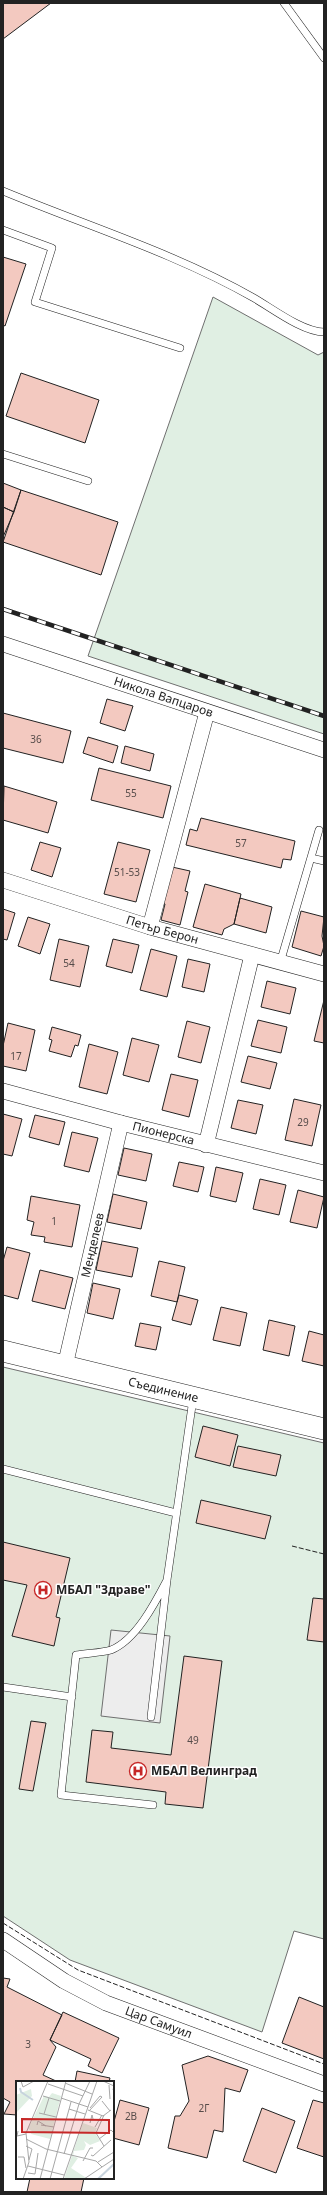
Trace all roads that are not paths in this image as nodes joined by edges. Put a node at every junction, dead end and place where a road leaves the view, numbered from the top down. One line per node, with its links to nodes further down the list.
1 (284, 3): 2 (lane)
2 (324, 58)
3 (3, 191): 5 (lane)
4 (3, 230): 6 (lane)
5 (324, 332)
6 (180, 348)
7 (3, 454): 8 (lane)
8 (88, 481)
9 (3, 644): 10 (street, Никола Вапцаров)
10 (207, 712): 11 (street, Никола Вапцаров); 16 (street)
11 (324, 750)
12 (319, 830): 13 (lane)
13 (311, 858): 14 (lane); 18 (lane)
14 (324, 861)
15 (3, 880): 16 (street, Петър Берон)
16 (150, 926): 17 (street, Петър Берон)
17 (252, 955): 18 (street, Петър Берон); 22 (street)
18 (280, 963): 19 (street, Петър Берон)
19 (324, 974)
20 (3, 1091): 21 (street, Пионерска)
21 (121, 1123): 22 (street, Пионерска); 25 (street, Менделеев)
22 (206, 1145): 23 (street, Пионерска)
23 (324, 1173)
24 (3, 1351): 25 (street, Съединение)
25 (65, 1366): 26 (street, Съединение)
26 (193, 1397): 27 (street, Съединение); 29 (lane)
27 (324, 1429)
28 (3, 1469): 29 (lane)
29 (176, 1513): 30 (lane)
30 (167, 1580): 32 (lane); 33 (lane)
31 (3, 1687): 32 (lane)
32 (72, 1697): 34 (lane)
33 (151, 1717)
34 (153, 1805)
35 (3, 1940): 36 (street, Цар Самуил)
36 (324, 2084)

